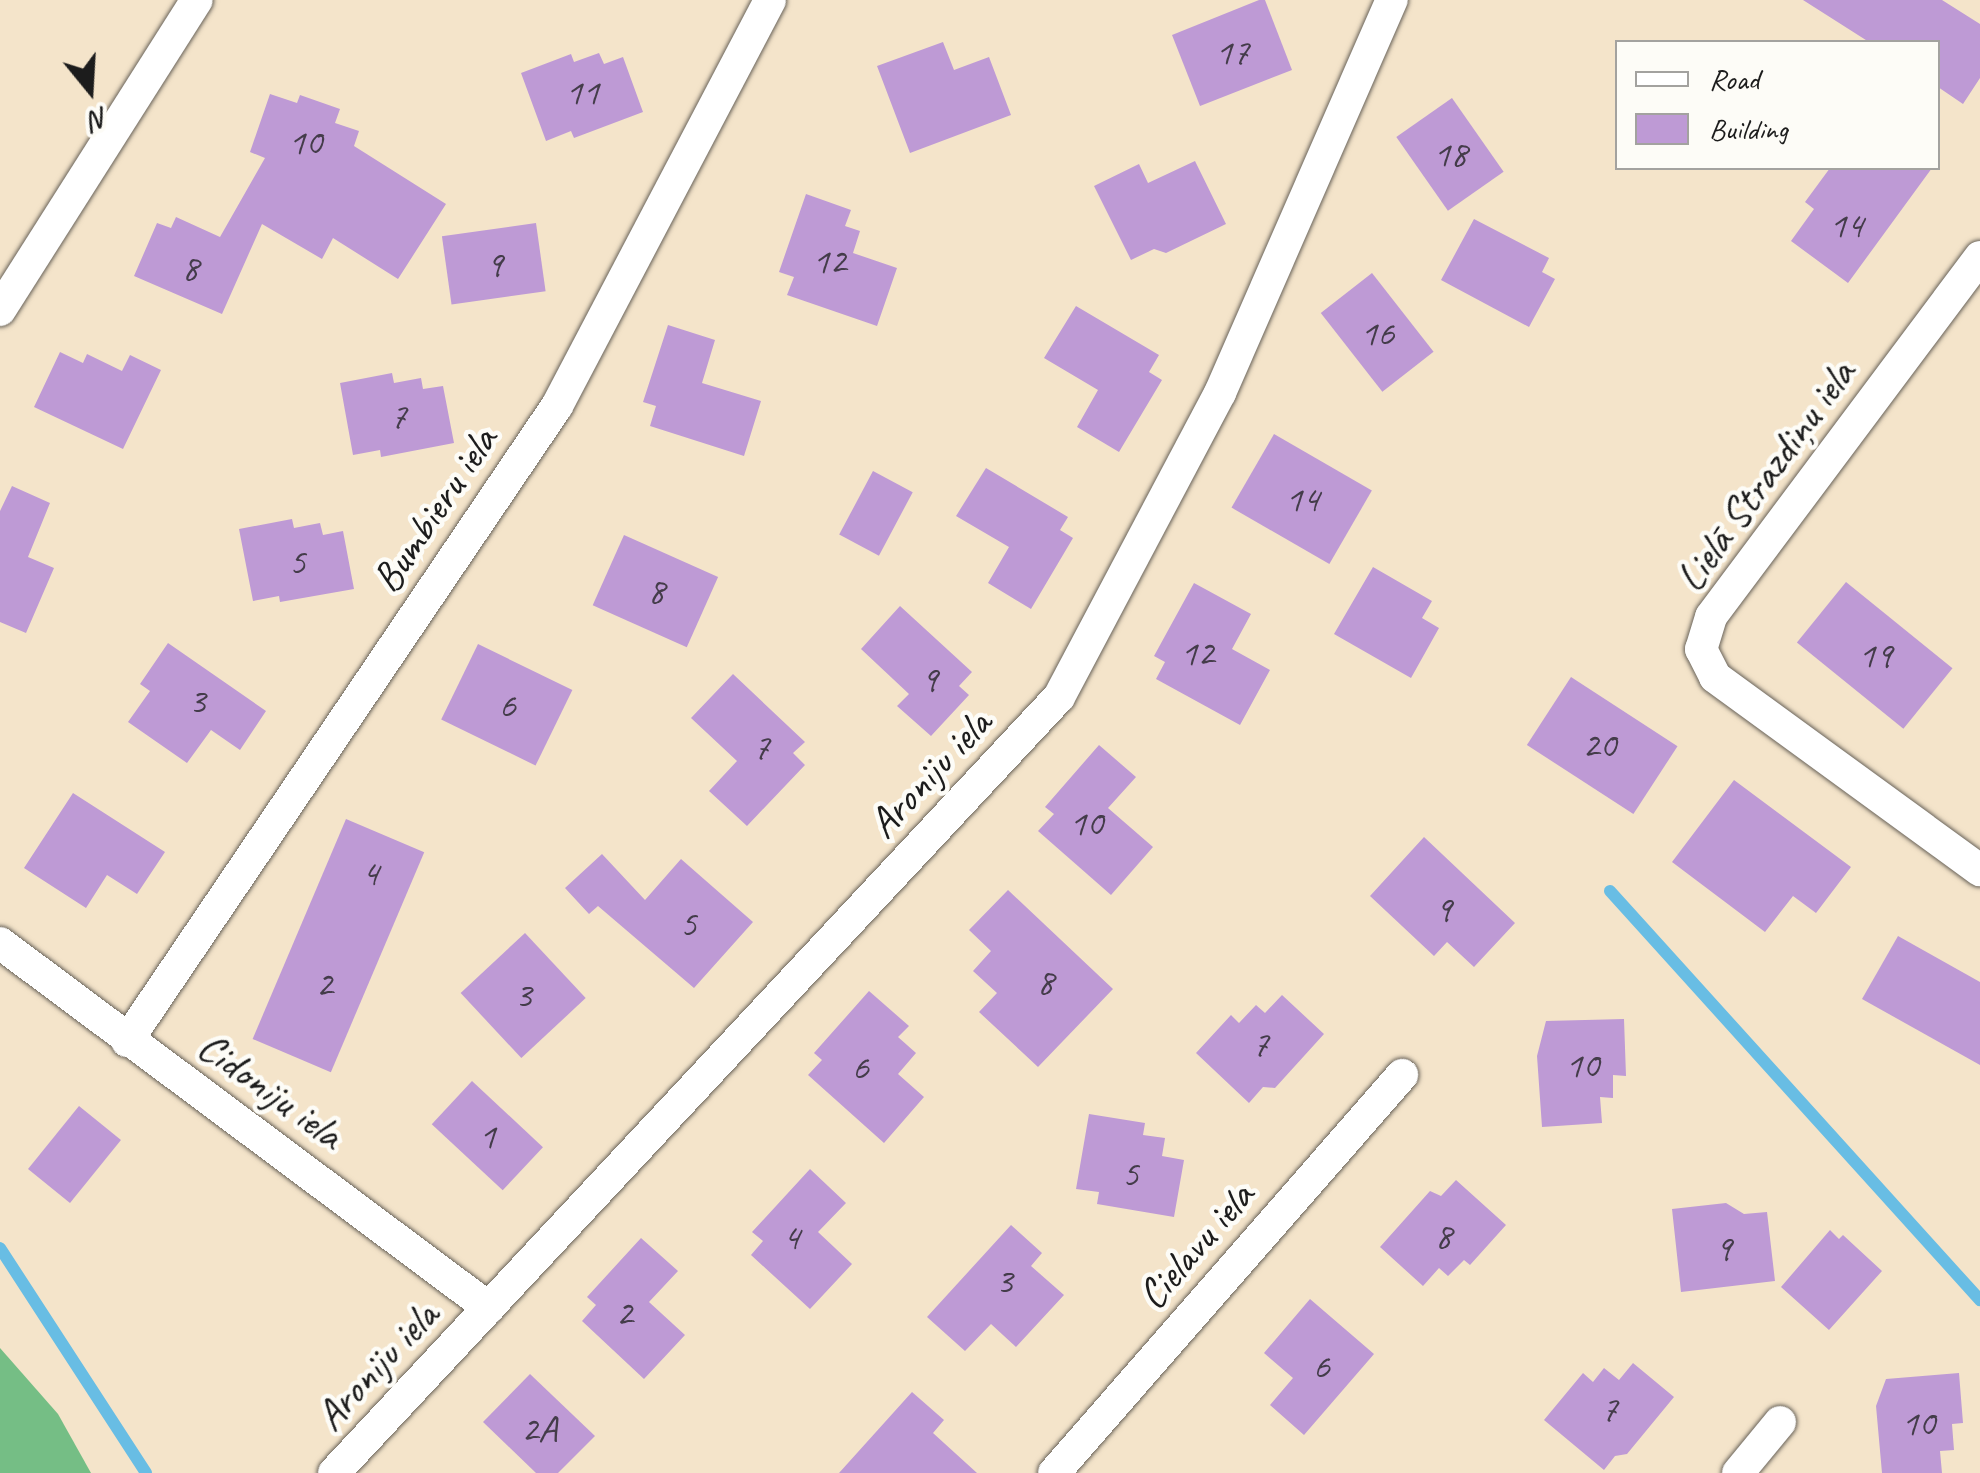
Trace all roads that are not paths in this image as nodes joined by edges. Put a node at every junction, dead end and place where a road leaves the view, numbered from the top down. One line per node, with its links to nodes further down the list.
1 (197, 0): 5 (street)
2 (770, 0): 8 (street, Bumbieru iela)
3 (1392, 0): 10 (street, Aroniju iela)
4 (1979, 260): 6 (street, Lielā Strazdiņu iela)
5 (0, 310)
6 (1980, 870)
7 (0, 943): 8 (street, Cidoniju iela)
8 (127, 1041): 10 (street, Cidoniju iela)
9 (1402, 1076): 13 (street, Cielavu iela)
10 (488, 1308): 12 (street, Aroniju iela)
11 (1780, 1422): 14 (street)
12 (334, 1473)
13 (1054, 1473)
14 (1738, 1473)

